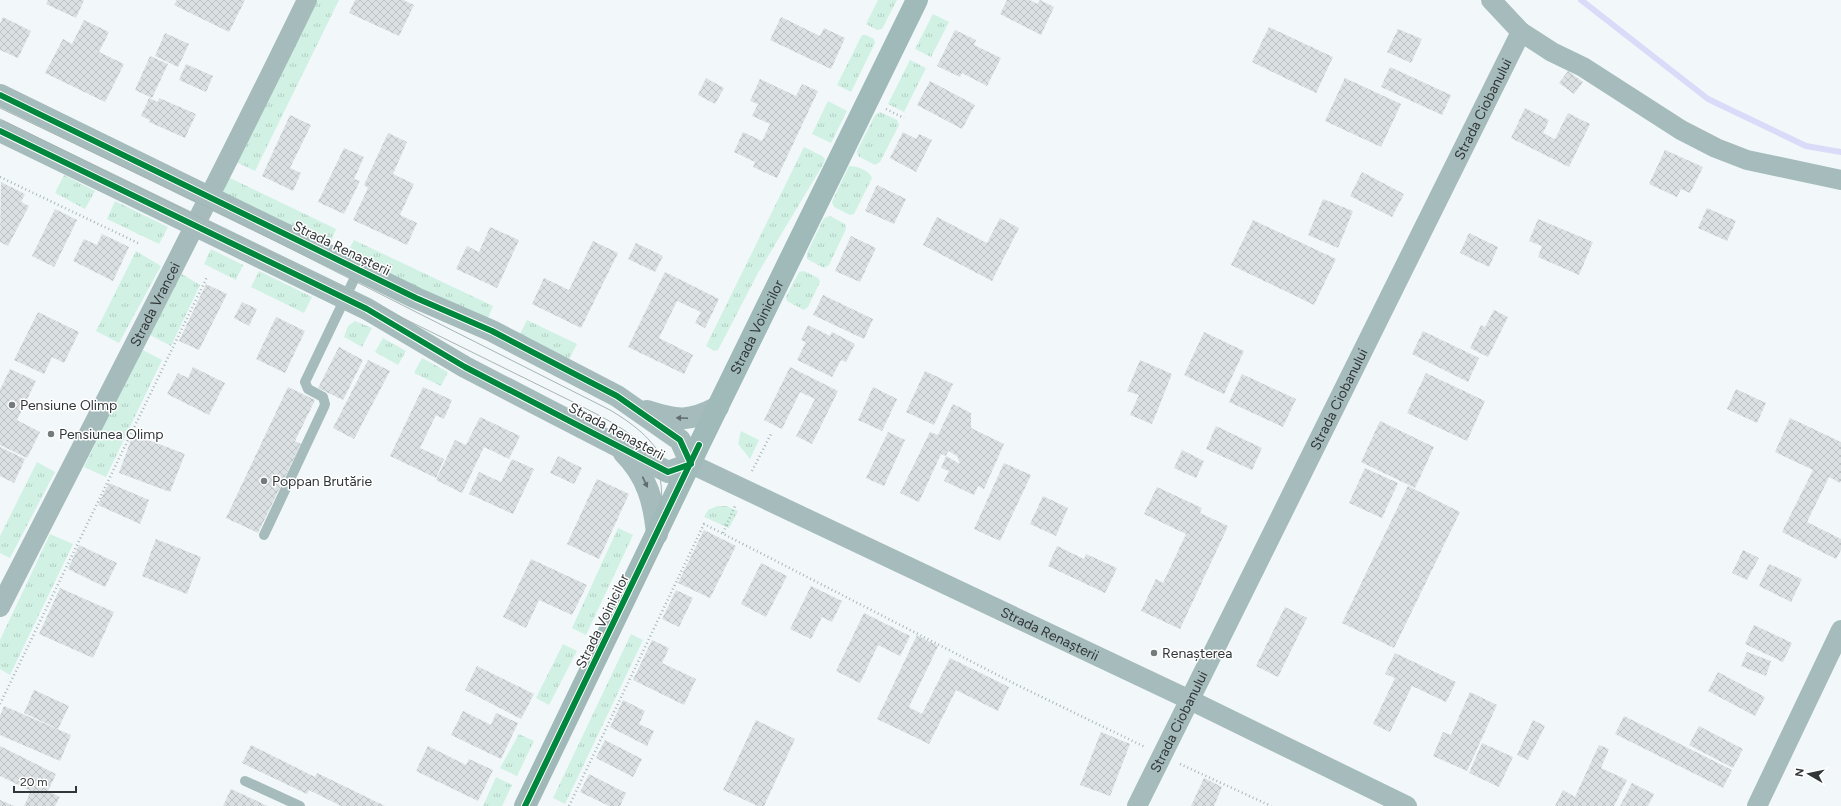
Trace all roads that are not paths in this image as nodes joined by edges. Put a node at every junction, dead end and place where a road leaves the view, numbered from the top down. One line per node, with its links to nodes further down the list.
1 (307, 0): 8 (street, Strada Vrancei)
2 (917, 0): 13 (main road, Strada Voinicilor)
3 (1491, 0): 4 (street)
4 (1521, 32): 7 (street); 20 (street, Strada Ciobanului)
5 (0, 95): 8 (street, Strada Renașterii)
6 (0, 131): 9 (street, Strada Renașterii)
7 (1841, 180)
8 (210, 196): 9 (street, Strada Vrancei); 10 (street, Strada Renașterii)
9 (195, 225): 11 (street, Strada Renașterii); 18 (street, Strada Vrancei)
10 (359, 269): 11 (lane); 12 (street, Strada Renașterii)
11 (344, 298): 14 (street, Strada Renașterii); 17 (lane)
12 (635, 407): 13 (street, one-way to 12); 15 (street, Strada Renașterii)
13 (718, 407): 15 (main road, Strada Voinicilor)
14 (611, 442): 15 (street, Strada Renașterii); 16 (street, one-way to 16)
15 (691, 464): 16 (main road, Strada Voinicilor); 20 (street, Strada Renașterii)
16 (657, 534): 23 (main road, Strada Voinicilor)
17 (264, 535)
18 (0, 607)
19 (1841, 630): 26 (street)
20 (1190, 700): 24 (street, Strada Ciobanului); 25 (street, Strada Renașterii)
21 (245, 780): 22 (lane)
22 (300, 806)
23 (525, 806)
24 (1137, 806)
25 (1407, 806)
26 (1757, 806)

